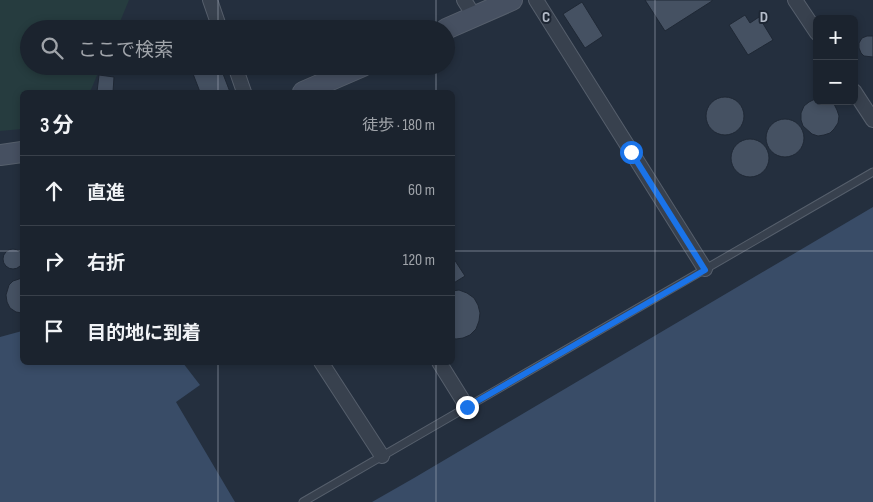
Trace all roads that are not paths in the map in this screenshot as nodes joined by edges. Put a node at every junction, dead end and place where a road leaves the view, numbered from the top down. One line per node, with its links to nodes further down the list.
1 (210, 0): 6 (street)
2 (512, 0): 5 (main road)
3 (536, 0): 18 (street)
4 (796, 0): 8 (street)
5 (469, 8): 7 (main road)
6 (217, 20)
7 (455, 21)
8 (813, 27)
9 (237, 75): 11 (street)
10 (342, 75): 12 (main road)
11 (243, 90)
12 (308, 90)
13 (858, 97): 14 (street)
14 (873, 120)
15 (20, 152): 16 (main road)
16 (0, 155)
17 (873, 172): 18 (lane)
18 (705, 270): 21 (lane)
19 (322, 365): 22 (street)
20 (440, 365): 21 (street)
21 (467, 407): 22 (lane)
22 (382, 456): 23 (lane)
23 (303, 502)

